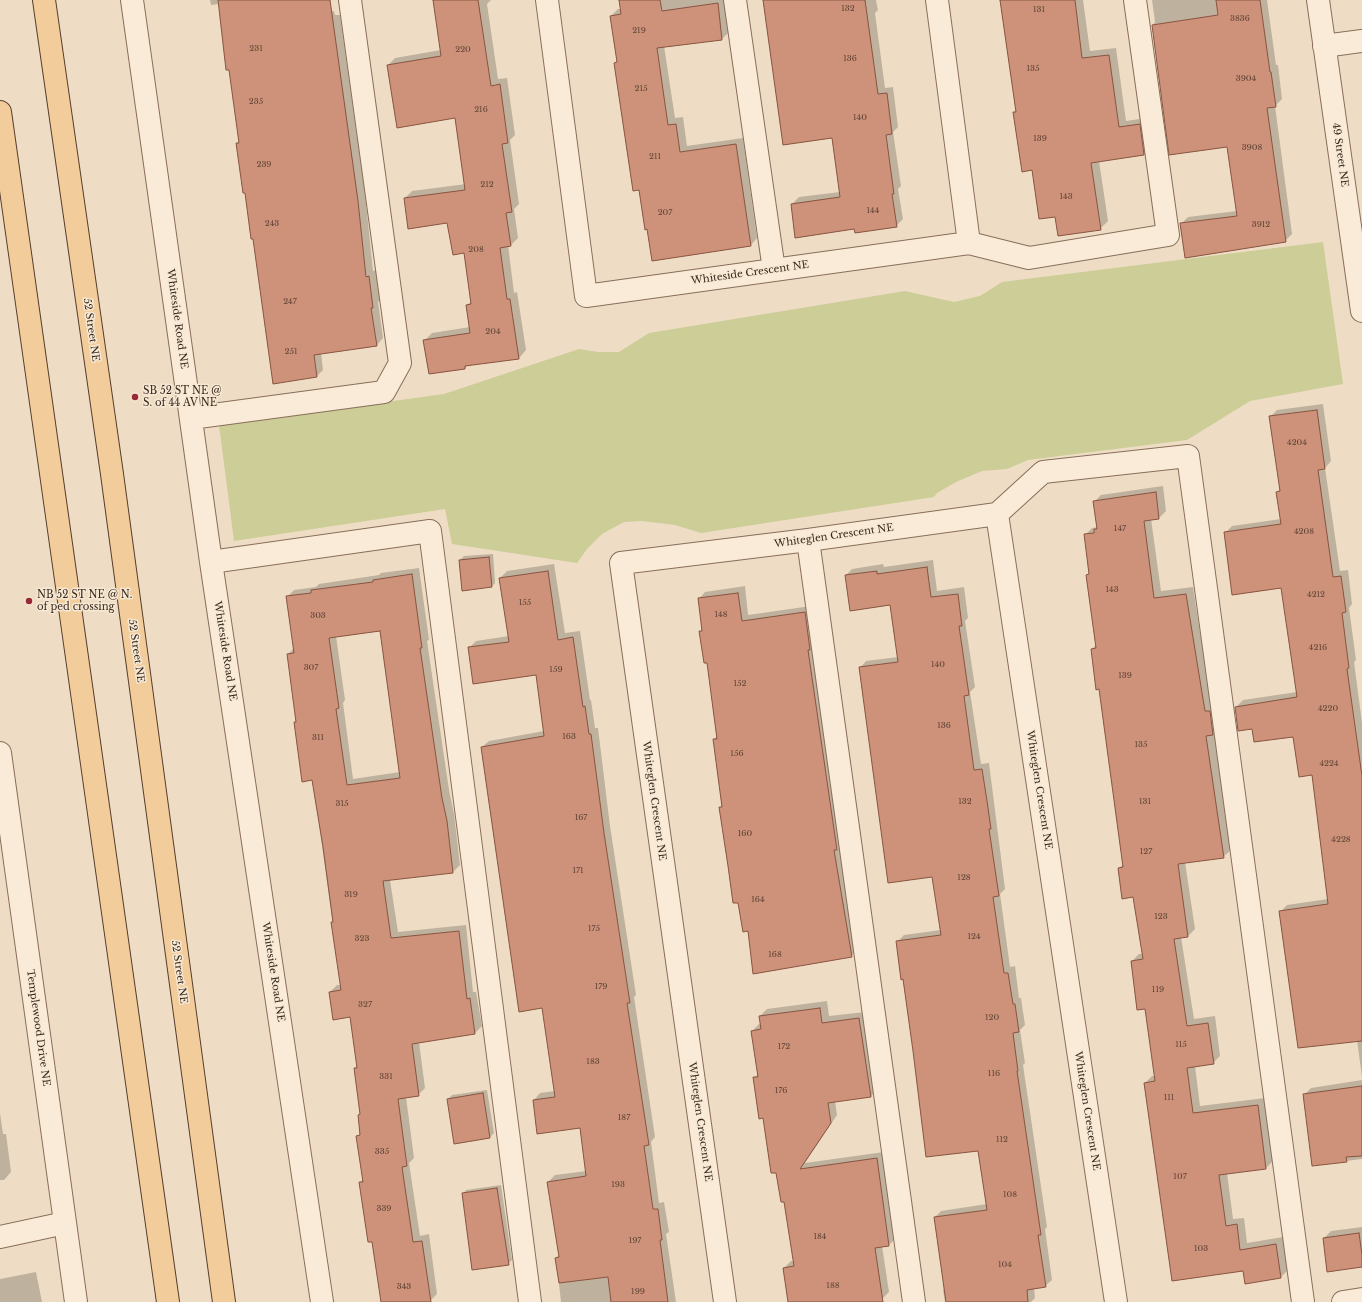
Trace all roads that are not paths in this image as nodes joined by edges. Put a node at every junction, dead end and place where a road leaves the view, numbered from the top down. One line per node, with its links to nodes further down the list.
1 (44, 0): 25 (main road, 52 Street NE)
2 (132, 0): 15 (street, Whiteside Road NE)
3 (350, 0): 15 (street)
4 (547, 0): 13 (street, Whiteside Crescent NE)
5 (735, 0): 13 (street)
6 (937, 0): 12 (street)
7 (1135, 0): 12 (street)
8 (1318, 0): 10 (street, 49 Street NE)
9 (1362, 41): 10 (street)
10 (1324, 46): 14 (street, 49 Street NE)
11 (0, 112): 24 (main road)
12 (969, 242): 13 (street, Whiteside Crescent NE)
13 (774, 270)
14 (1362, 311)
15 (191, 418): 18 (street, Whiteside Road NE)
16 (997, 514): 17 (street, Whiteglen Crescent NE); 30 (street, Whiteglen Crescent NE); 31 (street)
17 (808, 540): 28 (street, Whiteglen Crescent NE); 29 (street)
18 (211, 562): 26 (street, Whiteside Road NE); 27 (street)
19 (0, 753): 20 (street, Templewood Drive NE)
20 (65, 1223): 21 (street); 23 (street, Templewood Drive NE)
21 (0, 1237)
22 (1362, 1299): 32 (street)
23 (76, 1302)
24 (168, 1302)
25 (224, 1302)
26 (322, 1302)
27 (530, 1302)
28 (725, 1302)
29 (914, 1302)
30 (1116, 1302)
31 (1303, 1302)
32 (1343, 1302)

